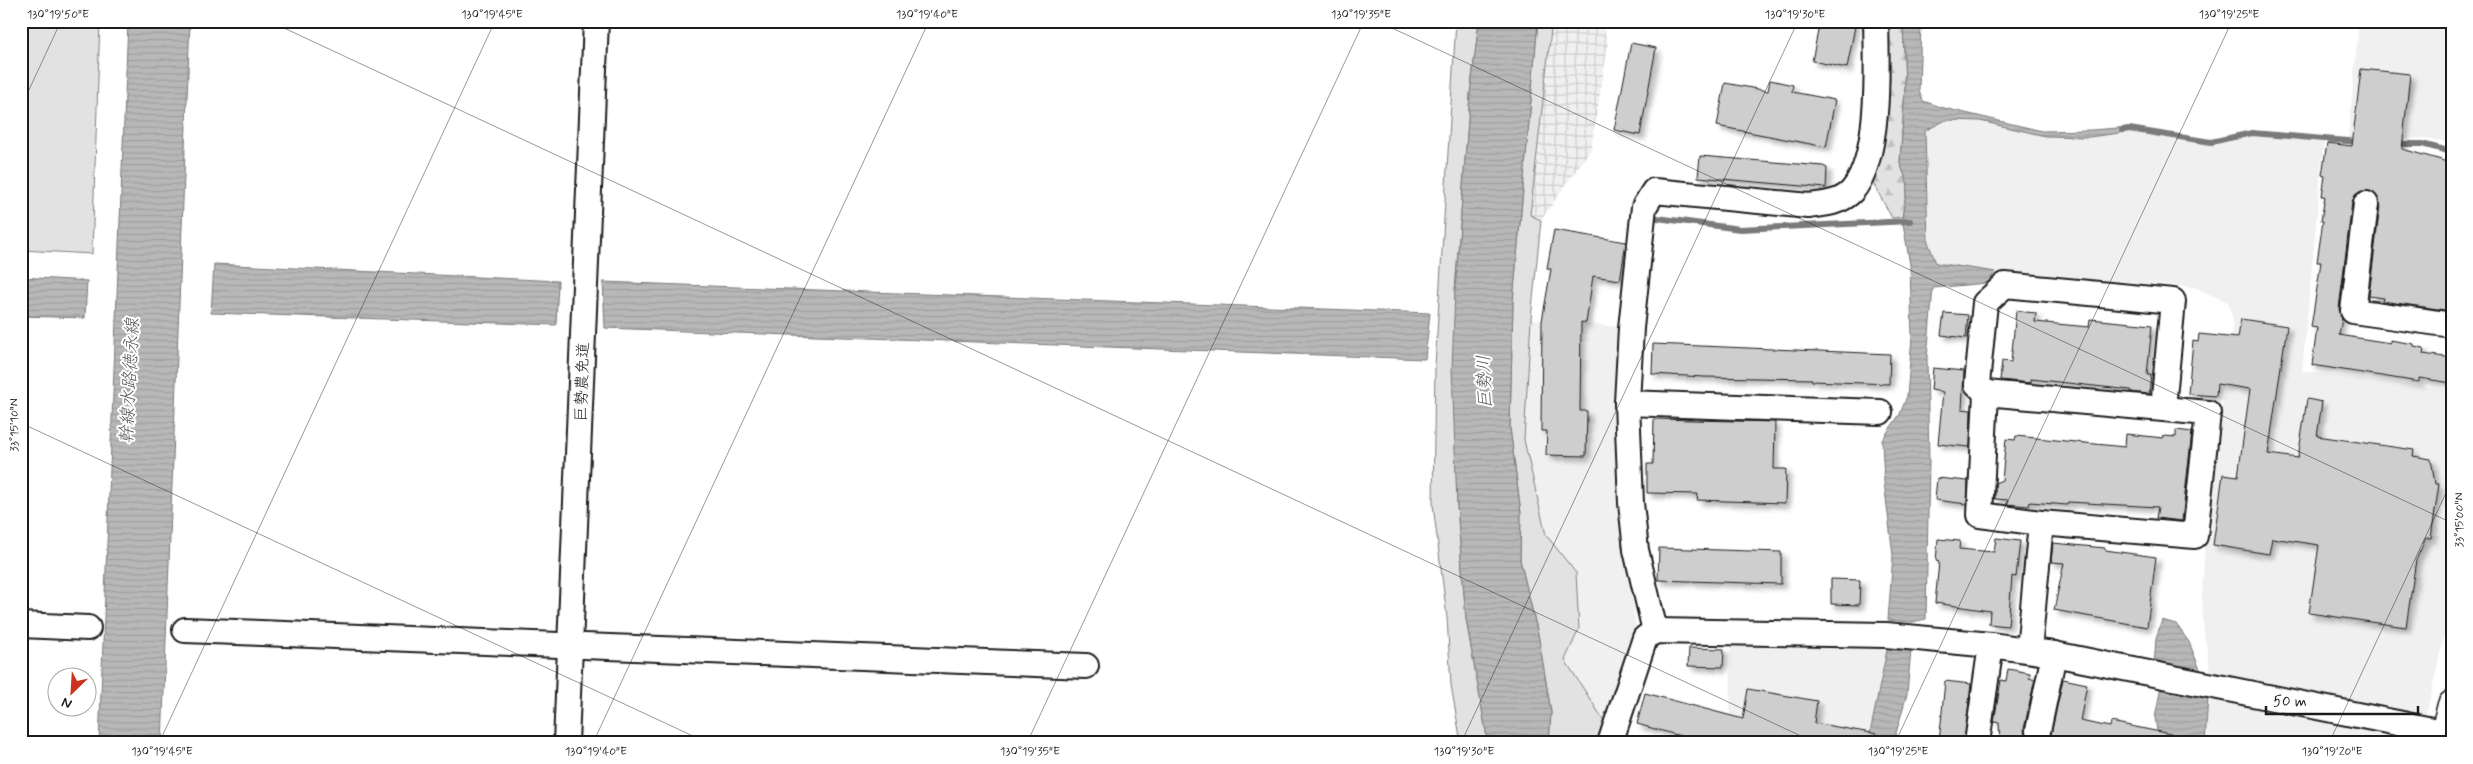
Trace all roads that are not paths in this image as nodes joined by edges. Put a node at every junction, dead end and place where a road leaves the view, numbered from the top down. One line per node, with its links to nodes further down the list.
1 (596, 21): 15 (street, 巨勢農免道)
2 (1876, 21): 6 (street)
3 (2366, 204): 4 (street)
4 (2452, 325)
5 (1986, 393): 7 (street); 7 (street); 9 (street)
6 (1627, 403): 8 (street); 13 (street)
7 (2163, 408): 9 (street)
8 (1880, 412)
9 (2041, 523): 16 (street)
10 (21, 625): 11 (street)
11 (88, 628)
12 (185, 630): 15 (street)
13 (1655, 631): 14 (street); 23 (street)
14 (1991, 645): 16 (street); 24 (street)
15 (570, 646): 18 (street); 22 (street, 巨勢農免道)
16 (2029, 650): 17 (street)
17 (2054, 654): 20 (street); 21 (street)
18 (1086, 666)
19 (2452, 705): 21 (main road)
20 (2038, 731)
21 (2446, 735)
22 (566, 743)
23 (1610, 743)
24 (1977, 743)

